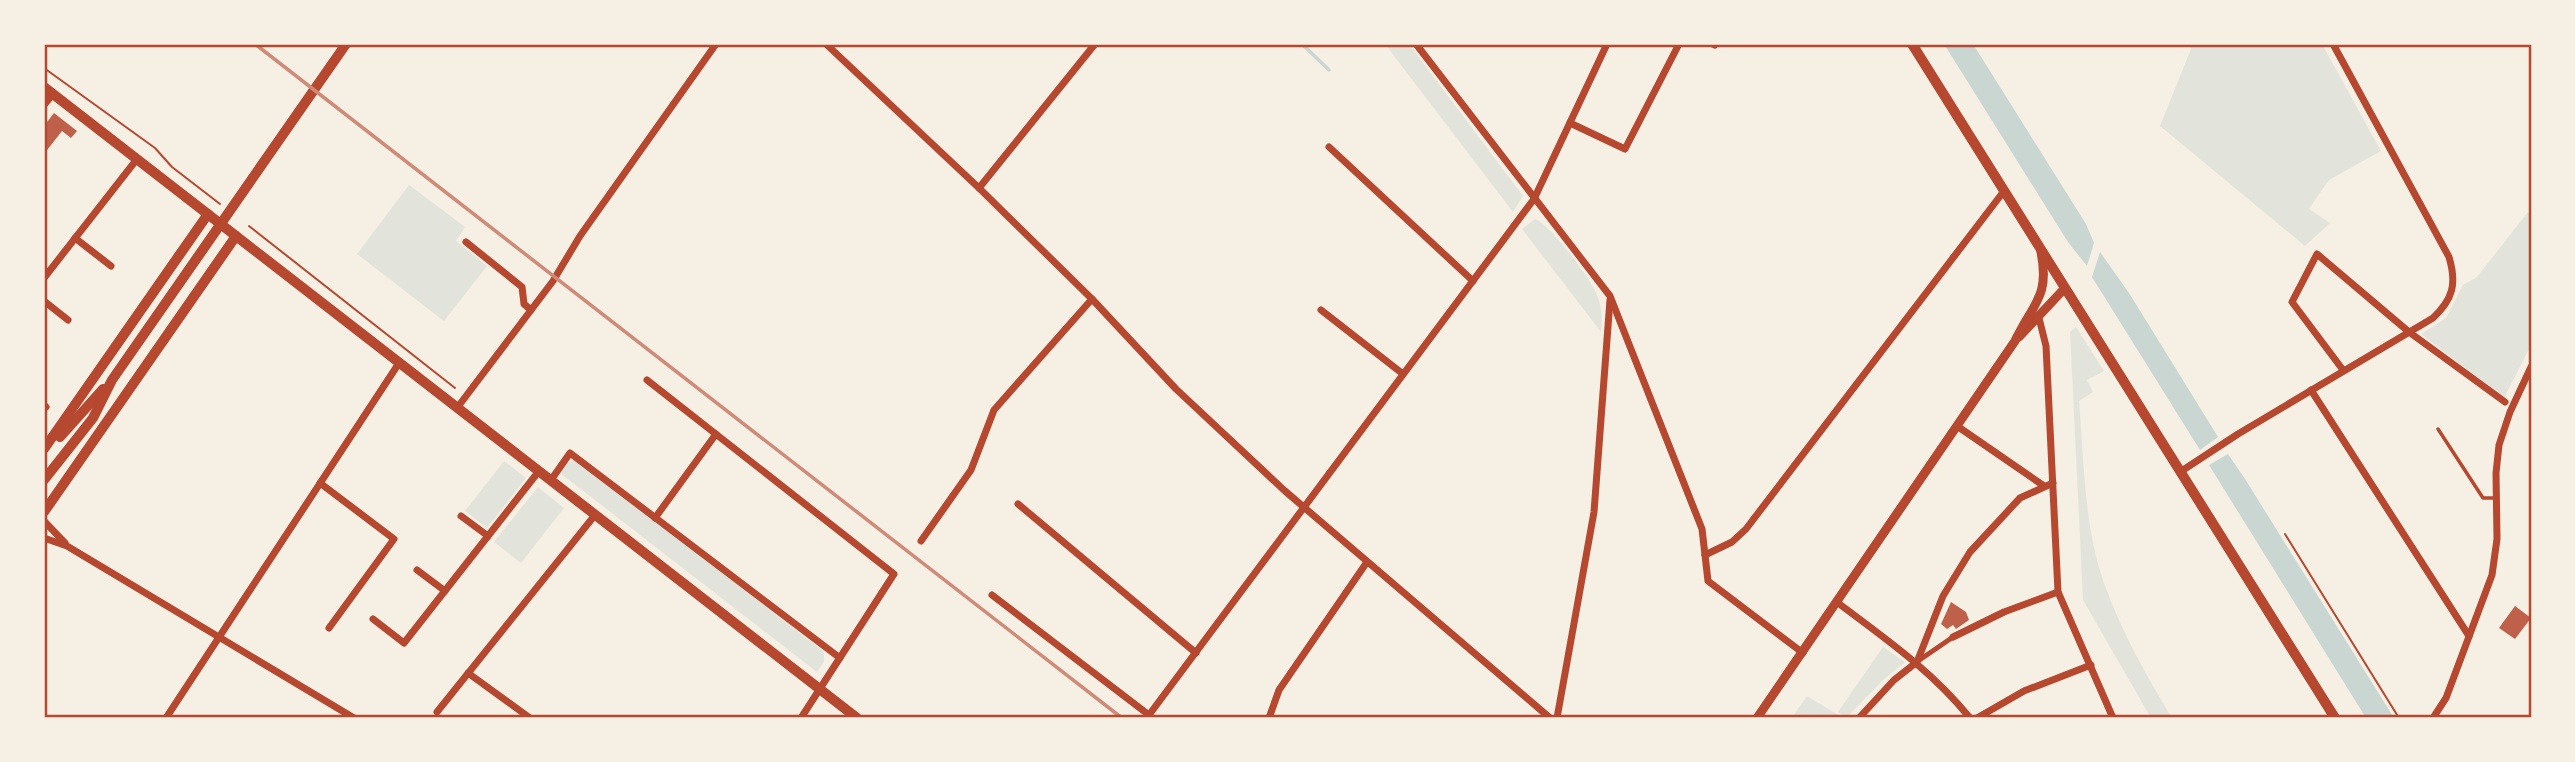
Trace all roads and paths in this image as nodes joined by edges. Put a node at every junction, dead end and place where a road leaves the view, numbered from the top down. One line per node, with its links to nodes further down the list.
1 (346, 44): 44 (main road)
2 (716, 44): 34 (street)
3 (826, 44): 16 (street)
4 (1096, 44): 16 (street)
5 (1416, 44): 18 (street)
6 (1607, 44): 13 (street)
7 (1679, 44): 13 (street)
8 (2333, 44): 38 (street)
9 (1914, 45): 17 (main road)
10 (44, 68): 19 (path)
11 (48, 90): 12 (street); 15 (main road)
12 (44, 105)
13 (1570, 123): 18 (street)
14 (1329, 147): 28 (street)
15 (137, 159): 20 (main road); 23 (street)
16 (979, 188): 32 (street)
17 (2004, 191): 25 (main road); 76 (street)
18 (1534, 199): 28 (street); 31 (street)
19 (227, 209)
20 (208, 214): 22 (main road); 54 (main road)
21 (249, 226): 47 (path)
22 (236, 236): 40 (main road); 66 (main road)
23 (75, 238): 26 (street); 27 (street)
24 (466, 242): 34 (street)
25 (2041, 251): 29 (main road); 30 (street)
26 (111, 266)
27 (44, 278)
28 (1473, 281): 43 (street)
29 (2062, 286): 30 (street); 36 (street); 57 (main road)
30 (2045, 289): 39 (street)
31 (1610, 296): 76 (street); 103 (street)
32 (1092, 299): 65 (street); 74 (street)
33 (44, 301): 37 (street)
34 (531, 310): 50 (street)
35 (1321, 310): 43 (street)
36 (2039, 318): 39 (street); 61 (street)
37 (68, 320)
38 (2409, 332): 42 (street); 42 (street); 49 (street)
39 (2015, 341): 51 (street)
40 (399, 363): 50 (main road); 60 (street)
41 (2531, 368): 46 (street)
42 (2343, 370): 48 (street)
43 (1403, 374): 65 (street)
44 (112, 380): 55 (main road); 58 (main road)
45 (647, 380): 53 (street)
46 (2528, 383): 63 (street)
47 (455, 388)
48 (2311, 390): 57 (street); 86 (street)
49 (2505, 402)
50 (457, 408): 56 (main road)
51 (1957, 426): 61 (street); 82 (street)
52 (2438, 429): 63 (lane)
53 (716, 434): 69 (street); 90 (street)
54 (44, 449)
55 (44, 456)
56 (539, 471): 59 (main road); 72 (street)
57 (2180, 472): 109 (main road)
58 (47, 476): 62 (main road)
59 (551, 480): 67 (main road); 69 (street)
60 (320, 483): 84 (street); 85 (street)
61 (2048, 484): 80 (street); 91 (street)
62 (44, 485)
63 (2497, 498): 86 (street)
64 (1017, 504): 88 (street)
65 (1305, 508): 77 (street); 88 (street)
66 (44, 512)
67 (595, 515): 93 (street); 94 (main road)
68 (461, 516): 72 (street)
69 (655, 518): 90 (street)
70 (44, 521): 75 (street)
71 (2285, 534): 110 (path)
72 (488, 536): 79 (street)
73 (44, 537): 75 (street)
74 (922, 541)
75 (67, 546): 85 (street)
76 (1705, 555): 89 (street)
77 (1367, 562): 101 (street); 102 (street)
78 (417, 570): 79 (street)
79 (445, 591): 83 (street)
80 (2059, 592): 87 (street); 92 (street)
81 (992, 595): 88 (street)
82 (1838, 603): 89 (street); 91 (street)
83 (373, 620)
84 (329, 628)
85 (219, 636): 96 (street); 97 (street)
86 (2469, 636): 111 (street)
87 (1953, 637): 91 (street)
88 (1196, 653)
89 (1803, 653): 104 (street)
90 (840, 658): 94 (street)
91 (1917, 662): 105 (street); 106 (street)
92 (2091, 665): 107 (street); 108 (street)
93 (468, 673): 95 (street); 98 (street)
94 (820, 690): 99 (street); 100 (main road)
95 (437, 712)
96 (166, 718)
97 (354, 718)
98 (530, 718)
99 (801, 718)
100 (857, 718)
101 (1269, 718)
102 (1550, 718)
103 (1557, 718)
104 (1758, 718)
105 (1859, 718)
106 (1970, 718)
107 (1977, 718)
108 (2113, 718)
109 (2335, 718)
110 (2399, 718)
111 (2433, 718)

